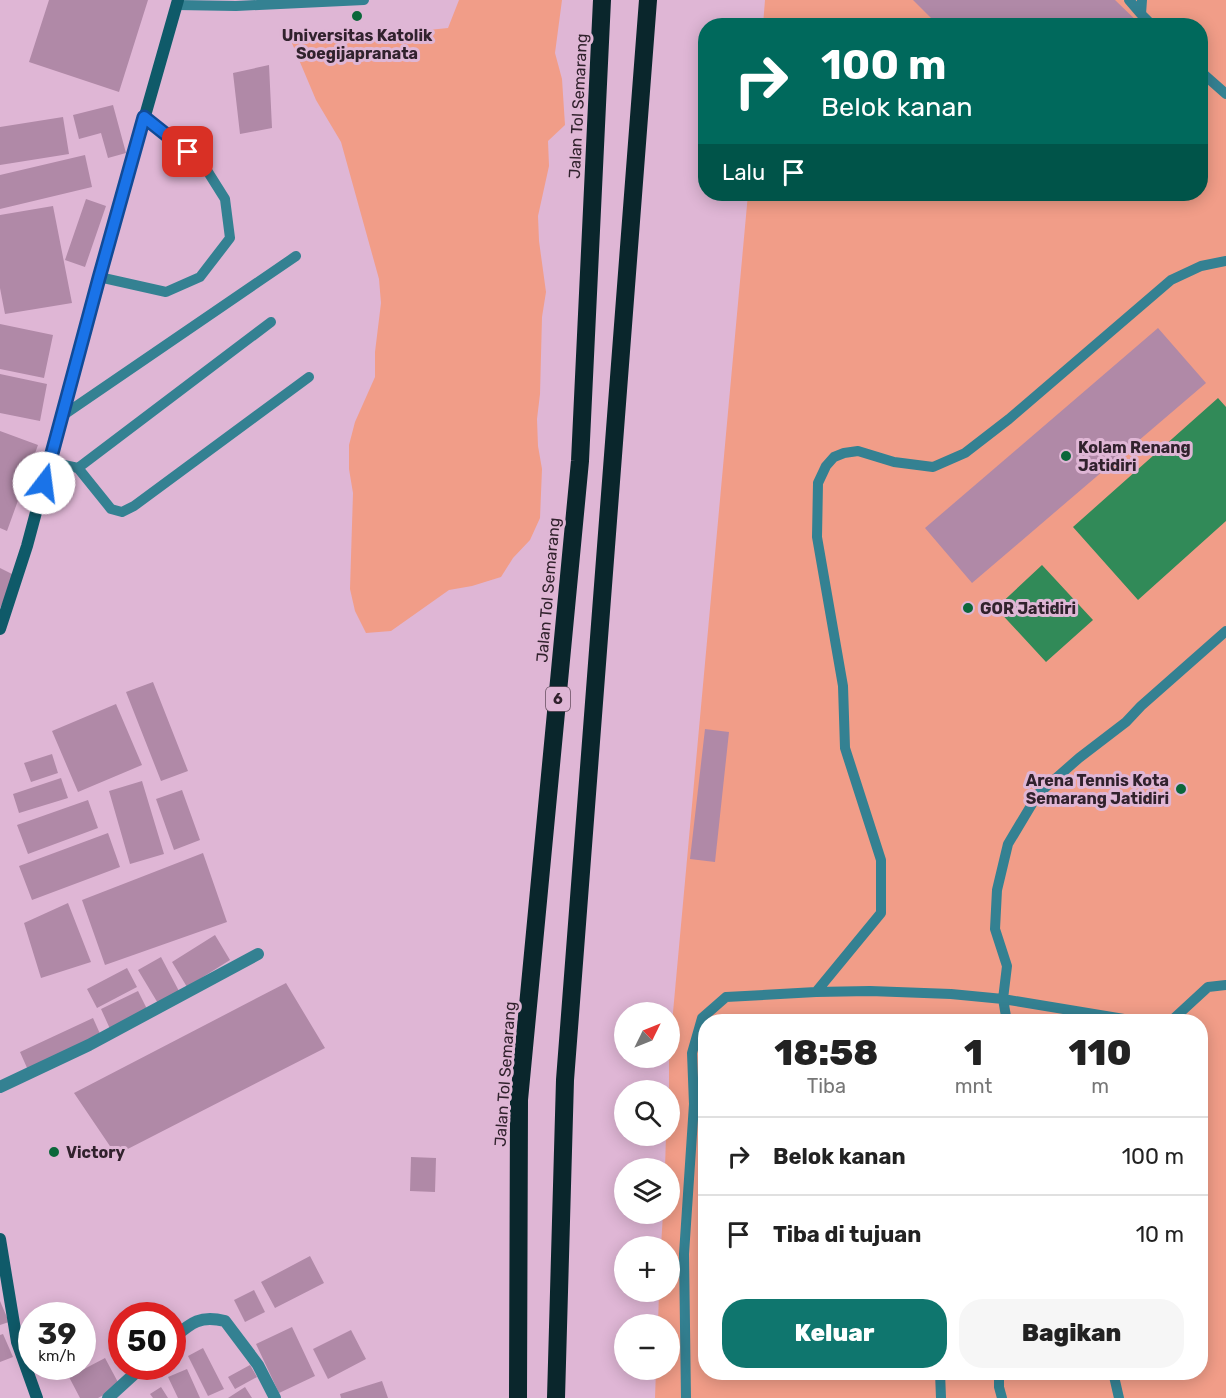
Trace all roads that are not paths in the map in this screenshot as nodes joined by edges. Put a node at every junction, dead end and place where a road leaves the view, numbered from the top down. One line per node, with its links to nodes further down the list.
1 (364, 0): 6 (lane)
2 (602, 0): 41 (highway, Jalan Tol Semarang / 6)
3 (648, 0): 42 (highway, 6)
4 (1129, 0): 7 (lane)
5 (1142, 0): 7 (lane)
6 (178, 3): 11 (main road)
7 (1141, 14): 8 (lane)
8 (1145, 18)
9 (1208, 78): 10 (lane)
10 (1226, 94)
11 (144, 117): 14 (main road); 14 (lane)
12 (296, 256): 17 (lane)
13 (1226, 261): 24 (lane)
14 (99, 278): 17 (main road)
15 (272, 321): 19 (lane)
16 (309, 377): 19 (lane)
17 (62, 416): 18 (main road)
18 (50, 462): 19 (lane); 20 (main road)
19 (78, 468)
20 (0, 629)
21 (1226, 631): 25 (lane)
22 (258, 954): 31 (street)
23 (1226, 985): 29 (lane)
24 (816, 992): 25 (lane); 26 (lane)
25 (1003, 999): 27 (lane); 28 (lane)
26 (707, 1014)
27 (1006, 1014)
28 (1087, 1014)
29 (1179, 1014)
30 (698, 1032): 43 (lane)
31 (0, 1087)
32 (0, 1239): 38 (main road)
33 (186, 1327): 40 (street)
34 (128, 1380): 39 (street)
35 (940, 1380): 44 (lane)
36 (999, 1380): 45 (lane)
37 (1115, 1380): 46 (lane)
38 (37, 1398)
39 (108, 1398)
40 (274, 1398)
41 (518, 1398)
42 (556, 1398)
43 (686, 1398)
44 (941, 1398)
45 (1002, 1398)
46 (1119, 1398)

